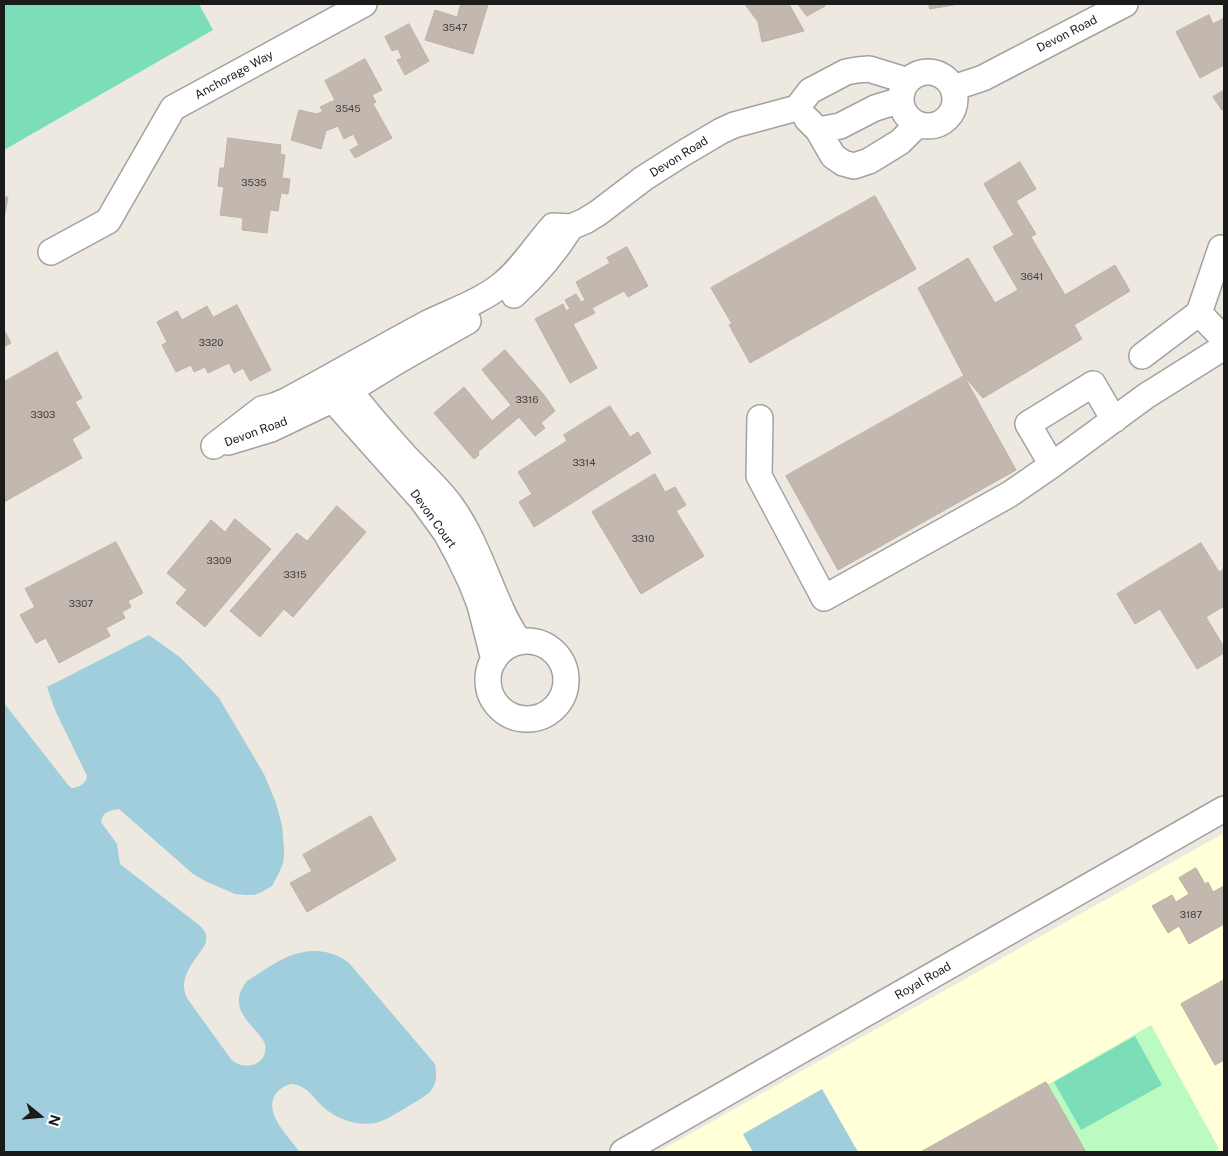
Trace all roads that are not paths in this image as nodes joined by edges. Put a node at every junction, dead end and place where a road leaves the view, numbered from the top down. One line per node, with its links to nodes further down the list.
1 (364, 4): 9 (street, Anchorage Way)
2 (1125, 4): 3 (street, Devon Road)
3 (953, 88): 4 (street); 6 (street)
4 (904, 90): 5 (street); 6 (street); 7 (street)
5 (797, 108): 7 (street); 14 (street, Devon Road)
6 (917, 125): 7 (street)
7 (818, 130)
8 (1221, 248): 10 (street)
9 (51, 252)
10 (1199, 312): 11 (street); 13 (street)
11 (1224, 339)
12 (1224, 347): 16 (street)
13 (1142, 356)
14 (352, 382): 18 (street, Devon Court); 19 (street, Devon Court)
15 (760, 418): 17 (street)
16 (1114, 420): 17 (street); 17 (street)
17 (1052, 466)
18 (519, 642): 19 (street); 19 (street)
19 (494, 660)
20 (1224, 809): 21 (street, Royal Road)
21 (623, 1152)

